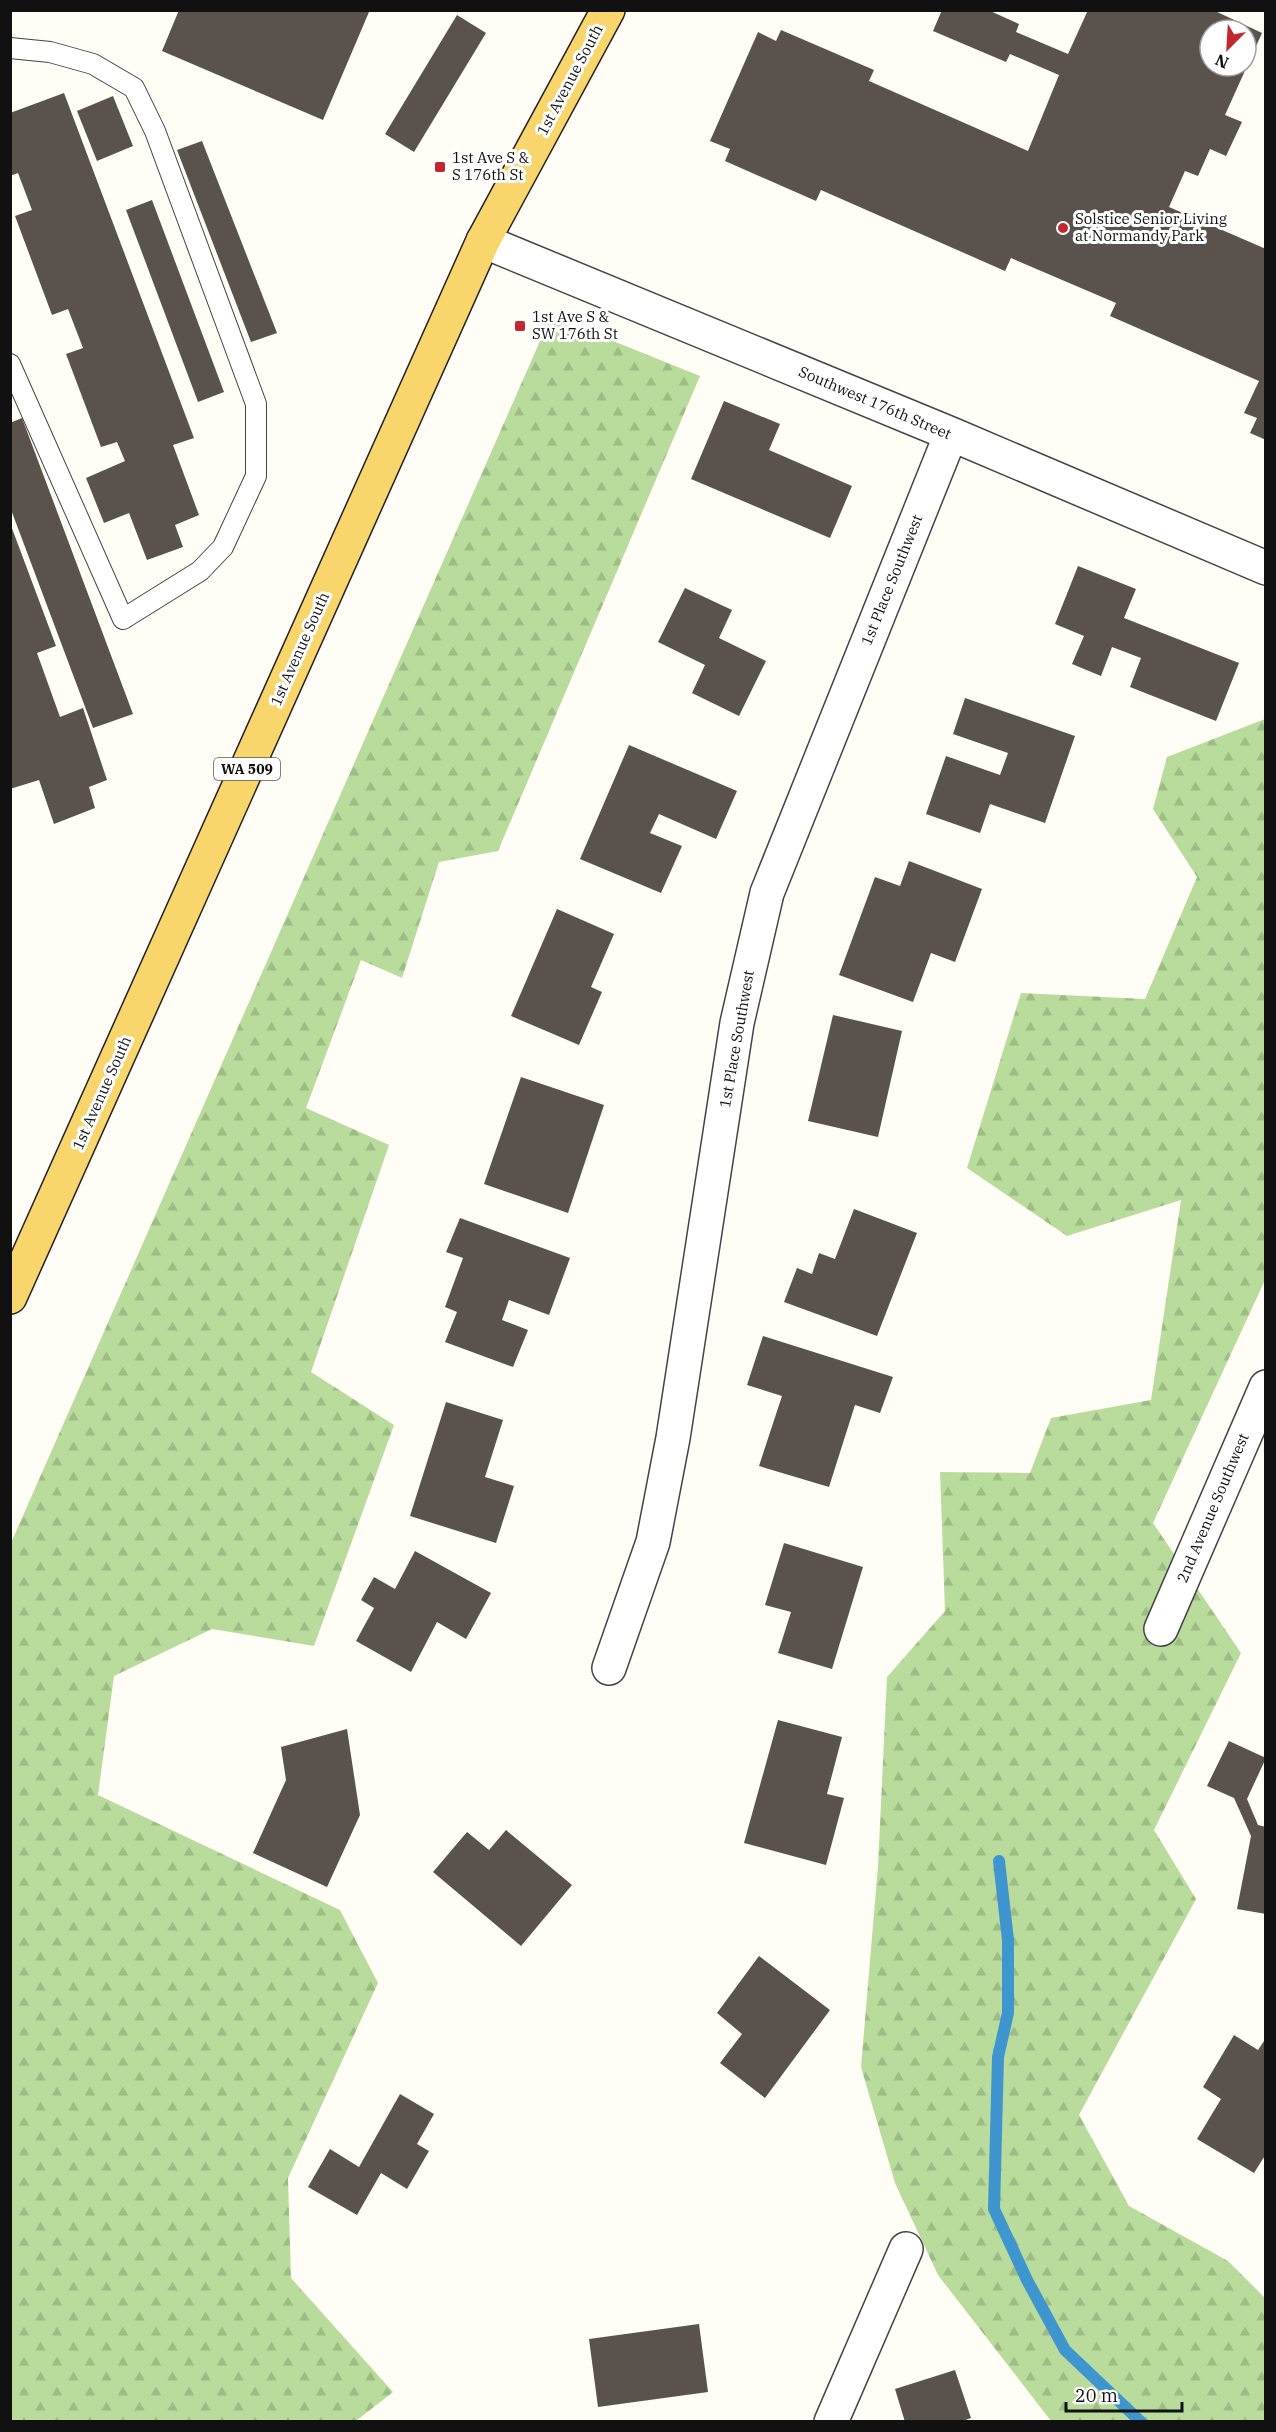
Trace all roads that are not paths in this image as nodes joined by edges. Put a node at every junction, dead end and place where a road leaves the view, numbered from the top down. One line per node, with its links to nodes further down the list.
1 (608, 10): 3 (main road, 1st Avenue South / WA 509)
2 (10, 48): 4 (lane)
3 (483, 240): 5 (street, Southwest 176th Street); 7 (main road, 1st Avenue South / WA 509)
4 (10, 364)
5 (951, 434): 6 (street, Southwest 176th Street); 10 (street, 1st Place Southwest)
6 (1266, 568)
7 (10, 1297)
8 (1266, 1387): 9 (street, 2nd Avenue Southwest)
9 (1161, 1629)
10 (609, 1668)
11 (906, 2249): 12 (street)
12 (831, 2421)

